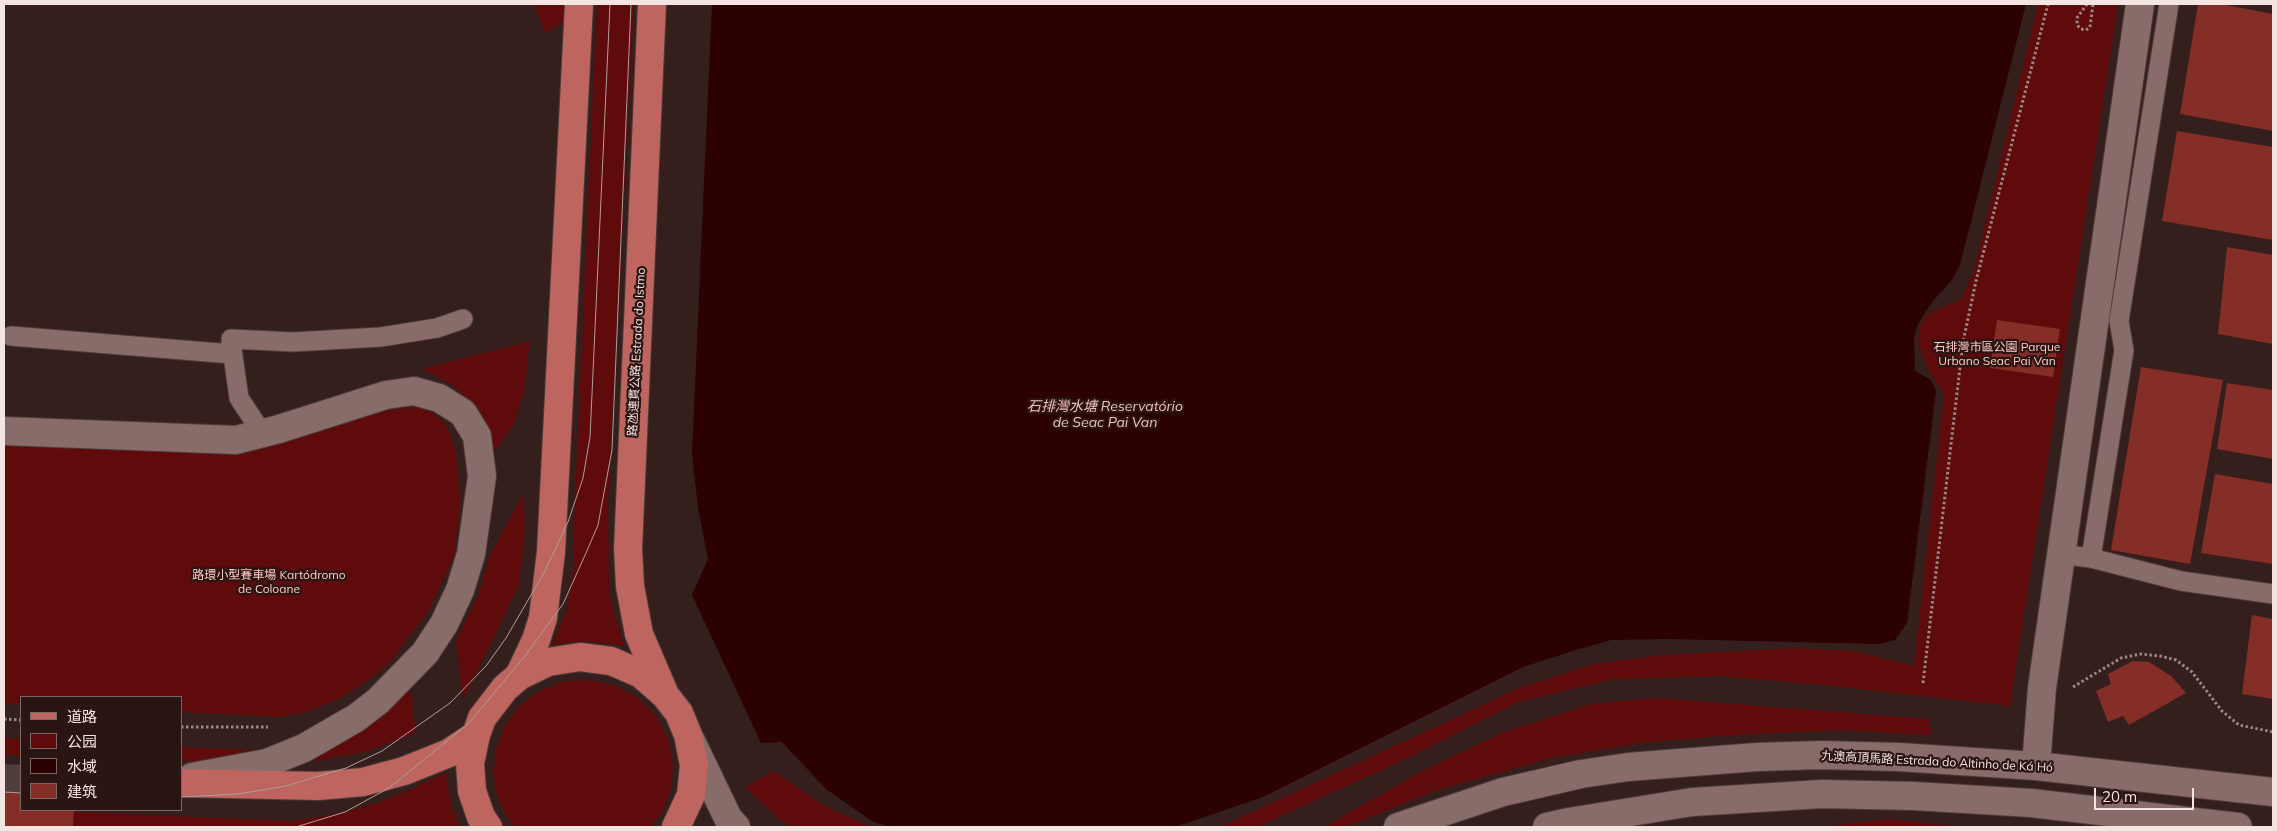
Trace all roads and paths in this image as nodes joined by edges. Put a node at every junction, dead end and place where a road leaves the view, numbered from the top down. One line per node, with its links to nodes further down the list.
1 (579, 4): 16 (main road)
2 (652, 4): 18 (main road, 路氹連貫公路 Estrada do Istmo)
3 (2048, 4): 17 (path)
4 (2087, 4): 5 (path)
5 (2093, 4)
6 (2140, 4): 13 (main road)
7 (2169, 4): 14 (lane)
8 (463, 319): 10 (lane)
9 (10, 336): 10 (lane)
10 (231, 340): 12 (lane)
11 (4, 431): 12 (main road)
12 (262, 433): 28 (main road)
13 (2060, 554): 14 (lane); 19 (main road)
14 (2091, 558): 15 (lane)
15 (2273, 594)
16 (520, 676): 18 (main road); 25 (main road)
17 (1923, 683)
18 (665, 695): 26 (main road)
19 (2039, 710): 24 (path); 27 (main road)
20 (4, 719): 21 (path)
21 (20, 720)
22 (182, 727): 23 (path)
23 (251, 728)
24 (2273, 732)
25 (476, 735): 29 (main road); 31 (main road)
26 (688, 735): 32 (main road); 33 (main road)
27 (2036, 766): 30 (main road, 九澳高頂馬路 Estrada do Altinho de Ká Hó); 34 (main road, 九澳高頂馬路 Estrada do Altinho de Ká Hó)
28 (182, 779)
29 (182, 783)
30 (2273, 792)
31 (488, 827)
32 (676, 827)
33 (736, 827)
34 (1398, 827)
35 (1547, 827): 36 (main road)
36 (2238, 827)

